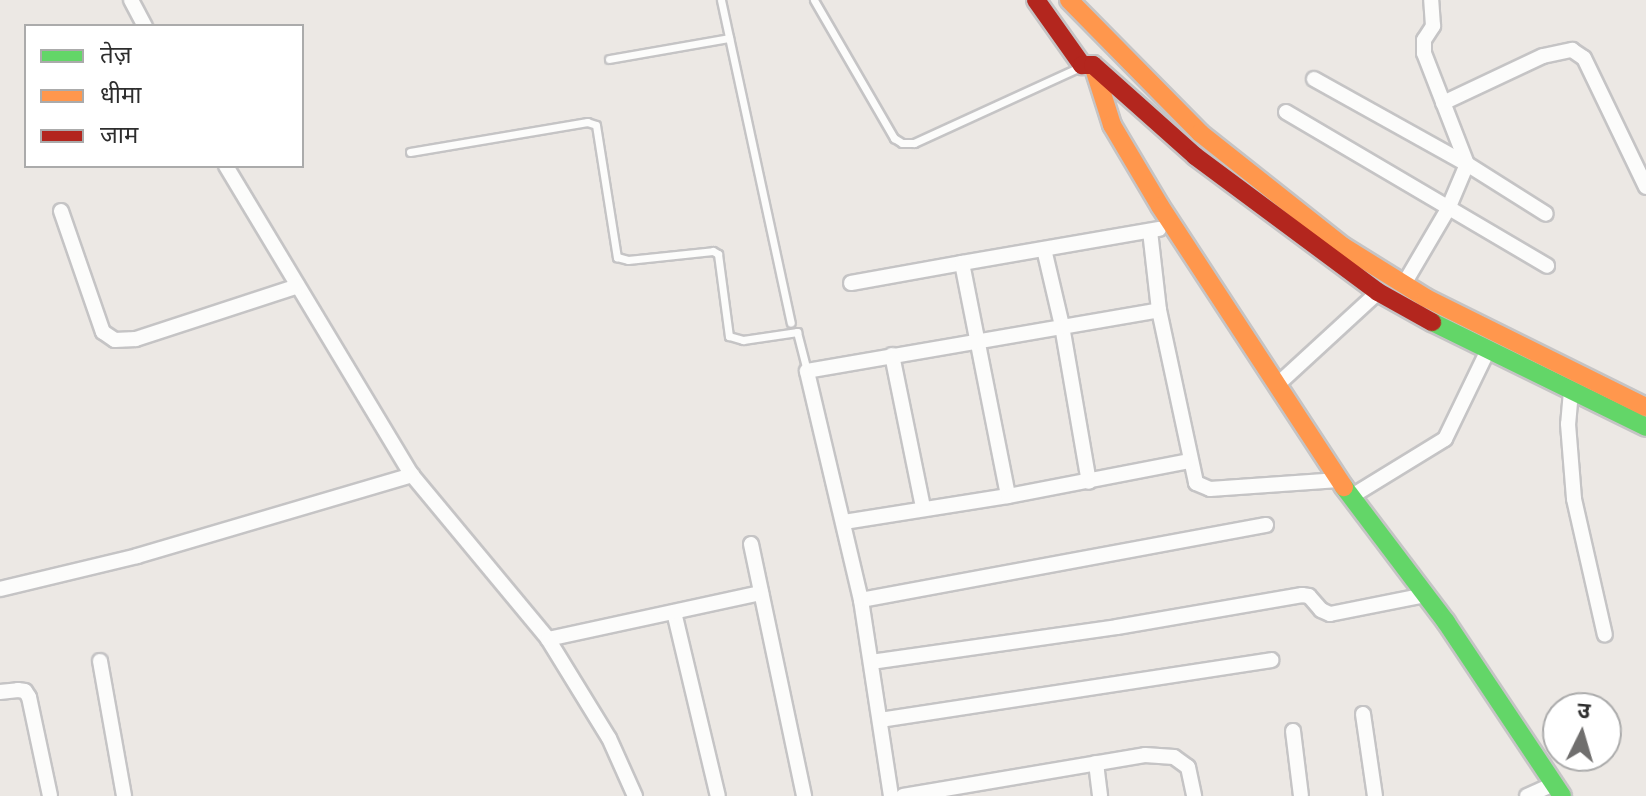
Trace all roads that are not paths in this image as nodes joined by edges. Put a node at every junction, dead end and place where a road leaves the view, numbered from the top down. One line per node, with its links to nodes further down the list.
1 (131, 0): 7 (street)
2 (721, 0): 8 (lane)
3 (814, 0): 10 (lane)
4 (1036, 0): 10 (street)
5 (1069, 0): 27 (street)
6 (1431, 0): 12 (street)
7 (144, 24)
8 (729, 38): 9 (lane); 31 (lane)
9 (609, 59)
10 (1088, 65): 21 (street); 29 (street)
11 (1314, 79): 15 (street)
12 (1443, 103): 15 (street); 17 (street)
13 (1286, 112): 18 (street)
14 (410, 152): 36 (lane)
15 (1467, 164): 18 (street); 20 (street)
16 (227, 168): 28 (street)
17 (1646, 187)
18 (1448, 209): 25 (street); 27 (street)
19 (61, 211): 28 (street)
20 (1546, 214)
21 (1174, 227): 22 (street); 37 (street)
22 (1150, 231): 23 (street); 30 (street)
23 (1044, 249): 24 (street); 32 (street)
24 (962, 263): 26 (street); 33 (street)
25 (1547, 266)
26 (851, 283)
27 (1404, 284): 39 (street)
28 (298, 286): 42 (street)
29 (1378, 292): 34 (street); 37 (street)
30 (1159, 310): 32 (street); 41 (street)
31 (791, 323)
32 (1062, 326): 33 (street); 44 (street)
33 (977, 339): 35 (street); 45 (street)
34 (1488, 350): 38 (street); 46 (street)
35 (892, 355): 36 (street); 47 (street)
36 (807, 371): 48 (street)
37 (1277, 385): 43 (street)
38 (1571, 391): 40 (street); 56 (street)
39 (1646, 407)
40 (1646, 427)
41 (1190, 461): 43 (street); 44 (street)
42 (412, 475): 51 (street); 57 (street)
43 (1339, 480): 46 (street)
44 (1089, 482): 45 (street)
45 (1008, 496): 47 (street)
46 (1352, 496): 53 (street)
47 (923, 508): 48 (street)
48 (844, 522): 54 (street)
49 (1266, 525): 54 (street)
50 (751, 544): 52 (street)
51 (0, 589)
52 (761, 593): 55 (street); 71 (street)
53 (1426, 595): 60 (street); 66 (street)
54 (861, 600): 60 (street)
55 (674, 612): 57 (street); 70 (street)
56 (1605, 635)
57 (548, 639): 69 (street)
58 (1271, 660): 63 (street)
59 (100, 661): 68 (street)
60 (871, 662): 63 (street)
61 (0, 692): 67 (street)
62 (1363, 714): 77 (street)
63 (880, 720): 72 (street)
64 (1293, 731): 76 (street)
65 (1096, 763): 73 (street); 74 (street); 75 (street)
66 (1558, 790): 78 (street)
67 (50, 796)
68 (124, 796)
69 (635, 796)
70 (718, 796)
71 (804, 796)
72 (891, 796)
73 (903, 796)
74 (1100, 796)
75 (1194, 796)
76 (1301, 796)
77 (1375, 796)
78 (1527, 796)

